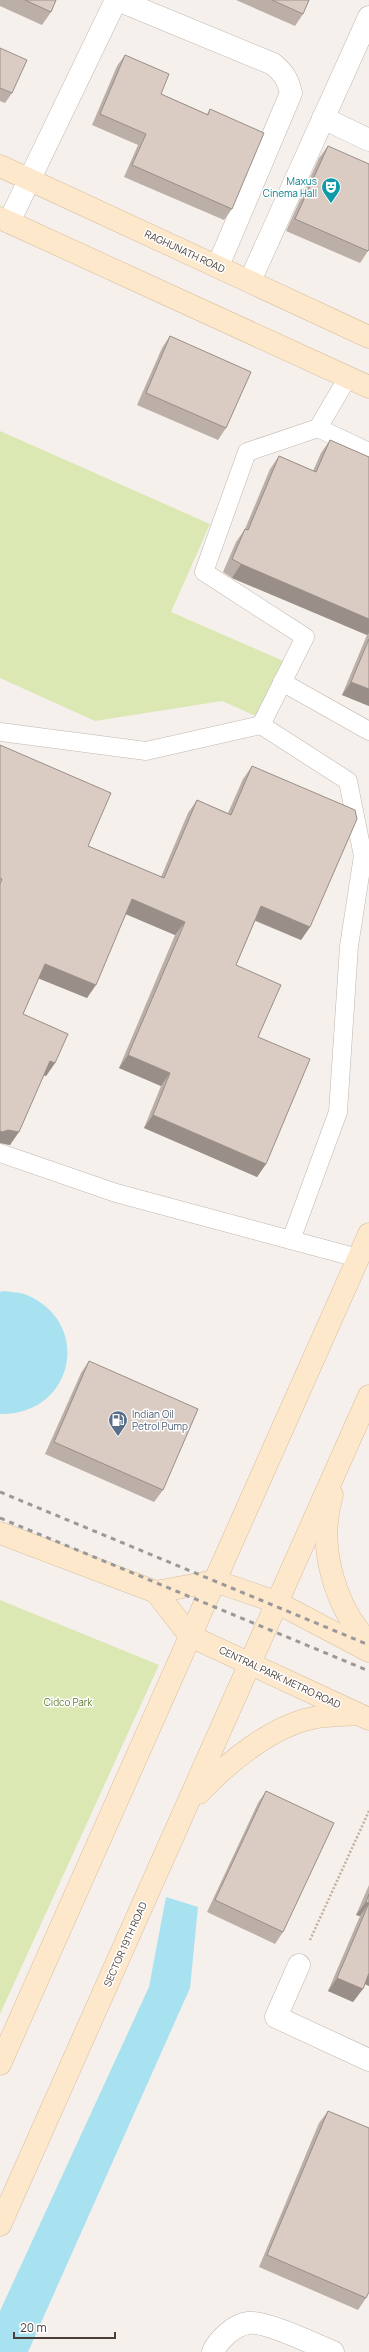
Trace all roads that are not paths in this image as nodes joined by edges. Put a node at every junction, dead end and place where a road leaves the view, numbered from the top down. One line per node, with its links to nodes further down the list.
1 (117, 0): 6 (street); 8 (street)
2 (366, 30): 3 (street)
3 (323, 118): 4 (street); 9 (street)
4 (369, 140)
5 (0, 166): 6 (main road, RAGHUNATH ROAD)
6 (31, 180): 7 (street); 8 (main road, RAGHUNATH ROAD)
7 (5, 220): 11 (main road)
8 (218, 266): 9 (main road, RAGHUNATH ROAD)
9 (250, 281): 10 (main road, RAGHUNATH ROAD)
10 (369, 338)
11 (348, 377): 12 (main road); 13 (lane)
12 (369, 387)
13 (318, 428): 14 (lane); 15 (lane)
14 (369, 452)
15 (282, 682): 16 (lane); 17 (lane)
16 (261, 724): 18 (lane); 21 (lane)
17 (369, 731)
18 (0, 732)
19 (0, 1153): 21 (lane)
20 (369, 1234): 22 (main road)
21 (291, 1240): 22 (lane)
22 (358, 1258): 26 (main road)
23 (369, 1396): 24 (main road)
24 (345, 1448): 28 (main road, SECTOR 19TH ROAD); 30 (main road)
25 (0, 1533): 27 (main road)
26 (215, 1581): 27 (main road); 28 (main road); 29 (main road)
27 (156, 1592): 29 (main road)
28 (276, 1602): 31 (main road); 32 (main road, SECTOR 19TH ROAD)
29 (190, 1636): 32 (main road, CENTRAL PARK METRO ROAD); 37 (main road)
30 (369, 1644)
31 (369, 1651)
32 (252, 1663): 33 (main road, CENTRAL PARK METRO ROAD); 34 (main road, SECTOR 19TH ROAD)
33 (364, 1717): 34 (main road)
34 (186, 1806): 38 (main road, SECTOR 19TH ROAD)
35 (299, 1964): 36 (street)
36 (369, 2060)
37 (0, 2064)
38 (0, 2225)
39 (213, 2352): 40 (street)
40 (333, 2352)

